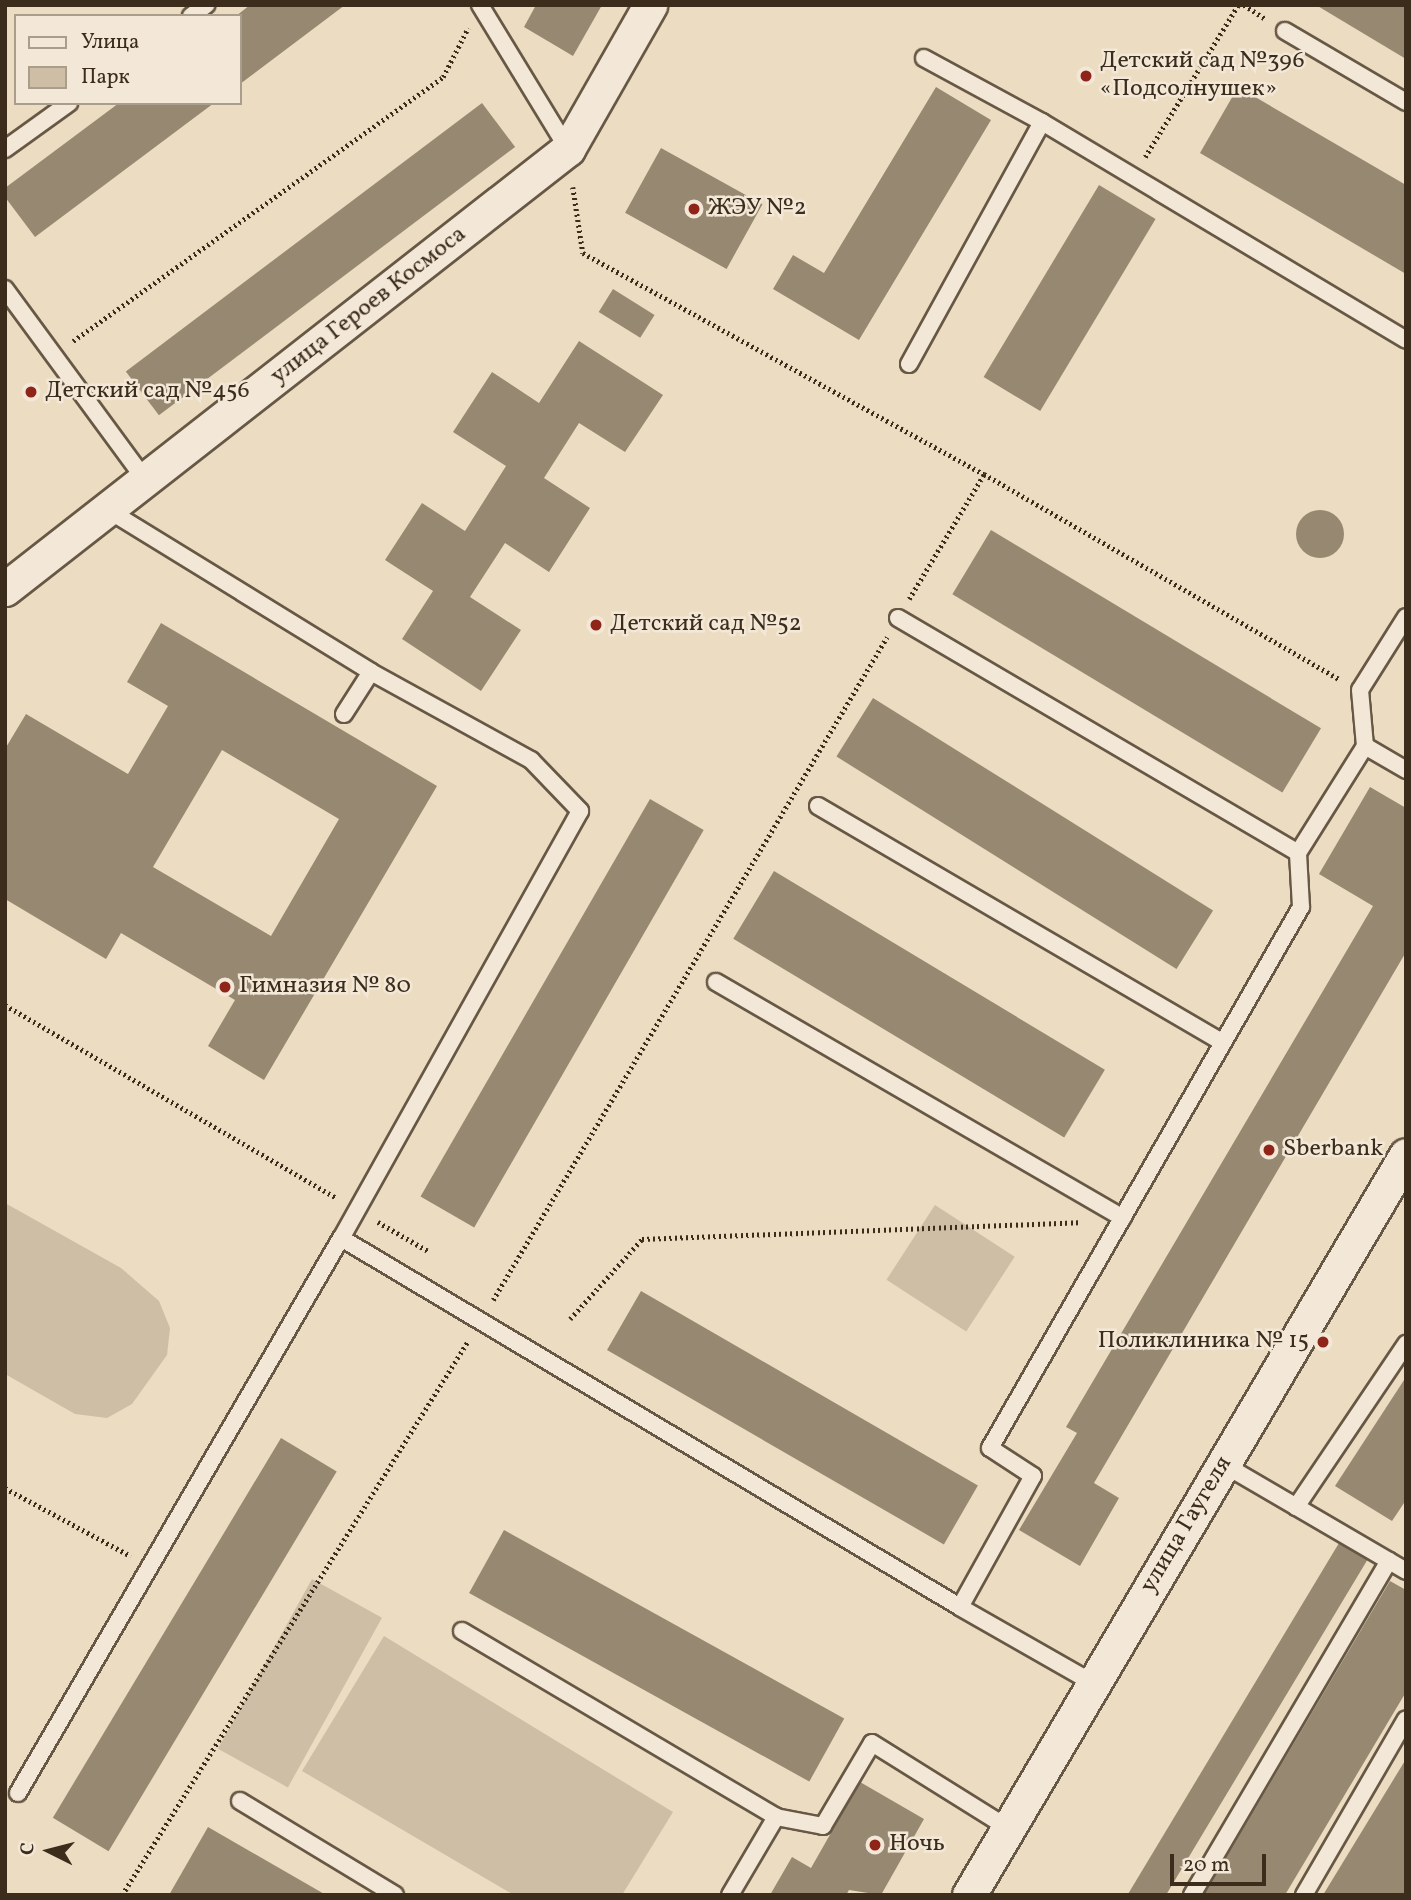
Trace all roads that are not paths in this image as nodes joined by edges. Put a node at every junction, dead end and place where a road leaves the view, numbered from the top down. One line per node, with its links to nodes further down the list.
1 (650, 5): 9 (street, улица Героев Космоса)
2 (479, 6): 9 (lane)
3 (1285, 31): 5 (lane)
4 (924, 58): 7 (lane)
5 (1406, 102)
6 (66, 105): 8 (lane)
7 (1042, 122): 11 (lane); 12 (lane)
8 (5, 149)
9 (568, 149): 13 (street, улица Героев Космоса)
10 (5, 289): 13 (lane)
11 (1406, 340)
12 (909, 364)
13 (146, 481): 14 (street, улица Героев Космоса)
14 (108, 510): 15 (street, улица Героев Космоса); 18 (lane)
15 (5, 589)
16 (1406, 617): 20 (lane)
17 (898, 618): 23 (lane)
18 (372, 672): 19 (lane); 28 (lane)
19 (344, 714)
20 (1365, 746): 21 (lane); 23 (lane)
21 (1406, 771)
22 (818, 806): 25 (lane)
23 (1298, 853): 25 (lane)
24 (716, 982): 27 (lane)
25 (1223, 1043): 27 (lane)
26 (1406, 1156): 30 (street, улица Гаугеля)
27 (1122, 1218): 34 (lane)
28 (341, 1238): 34 (lane); 38 (lane)
29 (1406, 1345): 31 (lane)
30 (1223, 1464): 31 (lane); 36 (street, улица Гаугеля)
31 (1296, 1507): 32 (lane)
32 (1389, 1561): 33 (lane); 45 (lane)
33 (1406, 1571)
34 (960, 1607): 36 (lane)
35 (462, 1631): 40 (lane)
36 (1093, 1684): 41 (street, улица Гаугеля)
37 (1406, 1719): 46 (lane)
38 (18, 1793)
39 (240, 1801): 42 (lane)
40 (776, 1817): 41 (lane); 43 (lane)
41 (1008, 1828): 44 (street, улица Гаугеля)
42 (395, 1895)
43 (730, 1895)
44 (969, 1895)
45 (1192, 1895)
46 (1304, 1895)

